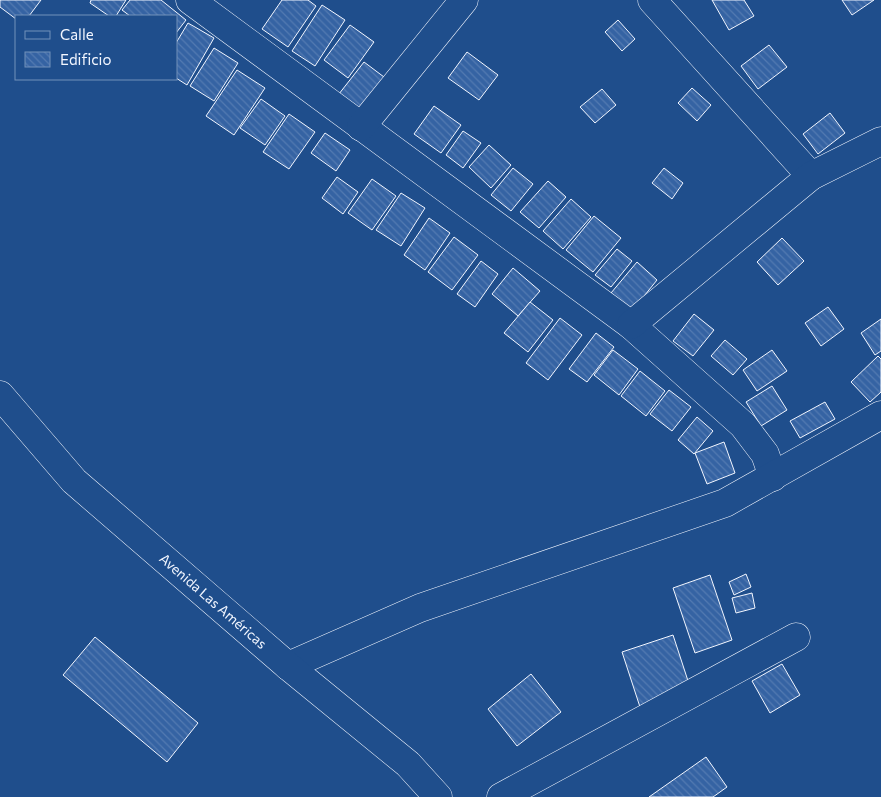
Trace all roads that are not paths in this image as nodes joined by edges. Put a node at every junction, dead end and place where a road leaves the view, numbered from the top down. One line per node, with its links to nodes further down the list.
1 (190, 0): 4 (street)
2 (464, 0): 4 (street)
3 (652, 0): 6 (street)
4 (361, 127): 7 (street)
5 (881, 141): 6 (street)
6 (811, 176): 7 (street)
7 (631, 325): 10 (street)
8 (0, 394): 12 (street, Avenida Las Américas)
9 (881, 415): 10 (street)
10 (773, 477): 12 (street)
11 (796, 637): 14 (street)
12 (288, 666): 13 (street, Avenida Las Américas)
13 (438, 797)
14 (501, 797)

